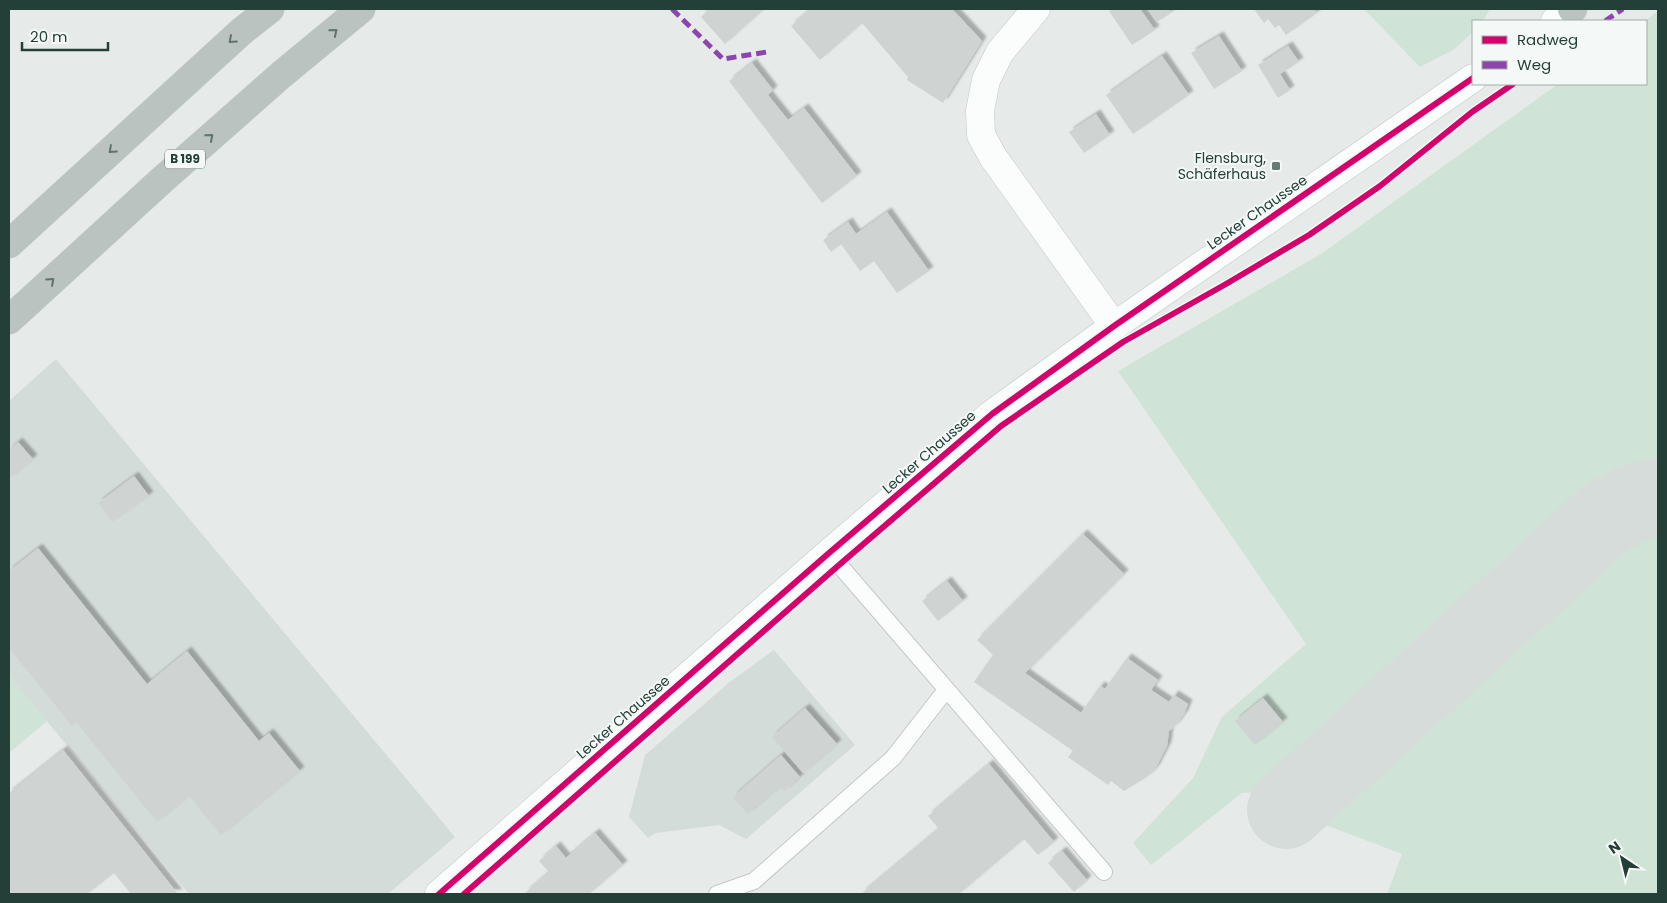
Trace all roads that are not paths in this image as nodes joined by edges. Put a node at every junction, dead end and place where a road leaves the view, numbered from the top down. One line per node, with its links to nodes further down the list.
1 (270, 9): 7 (highway, one-way to 7)
2 (361, 9): 8 (highway, B 199, one-way to 2)
3 (1036, 9): 9 (street)
4 (1573, 9): 5 (street)
5 (1556, 20)
6 (1472, 79): 9 (street, Lecker Chaussee)
7 (9, 244)
8 (9, 320)
9 (1114, 326): 10 (street, Lecker Chaussee)
10 (829, 553): 11 (lane); 13 (street, Lecker Chaussee)
11 (946, 690): 12 (lane); 14 (lane)
12 (1104, 872)
13 (440, 894)
14 (717, 894)

